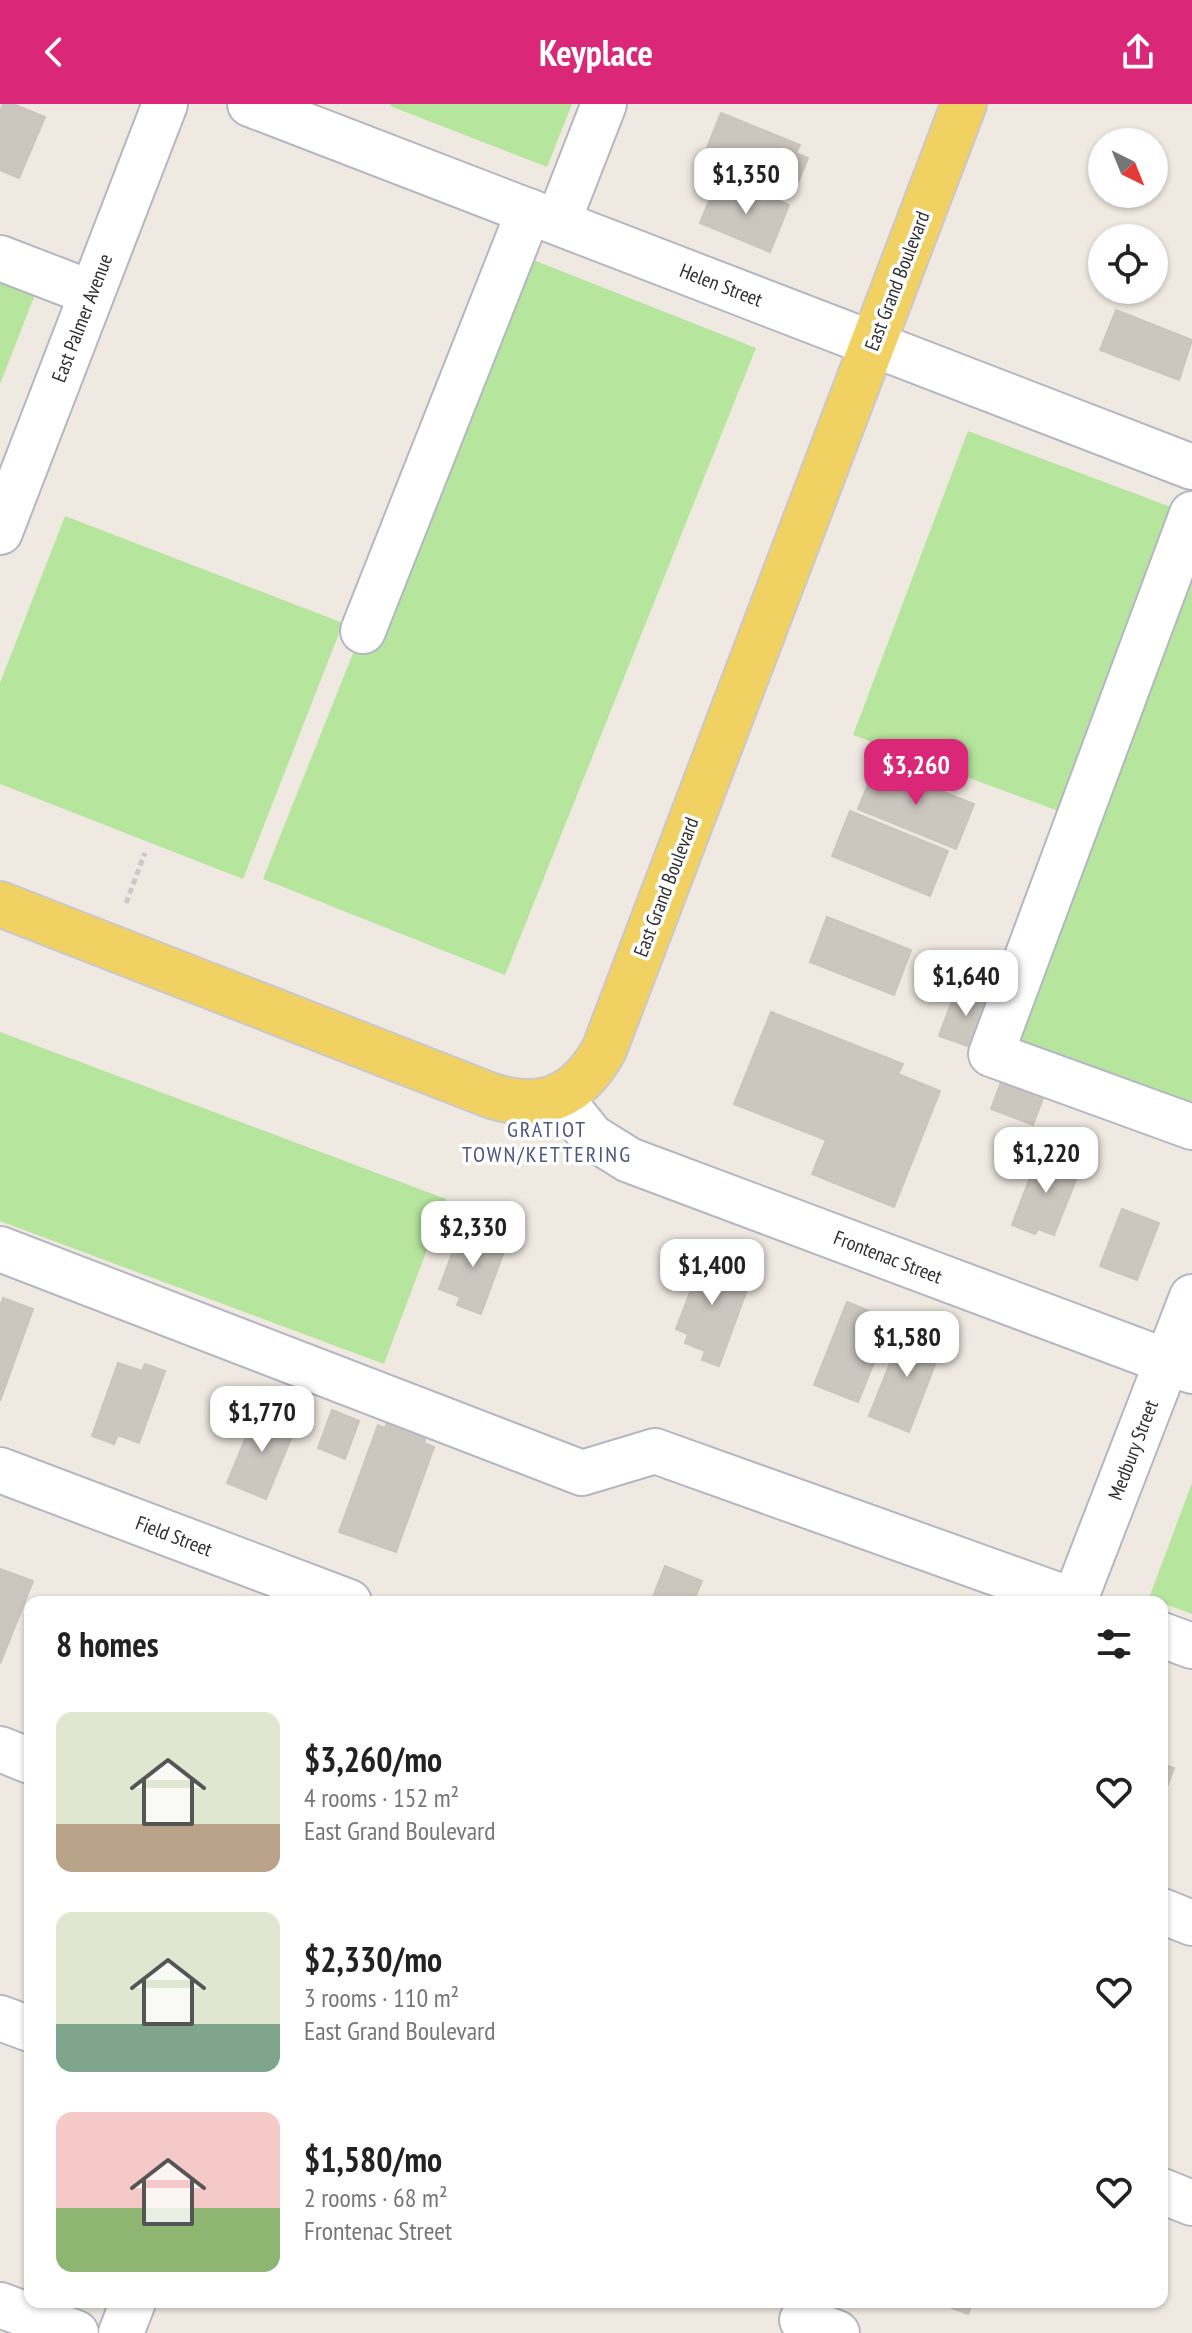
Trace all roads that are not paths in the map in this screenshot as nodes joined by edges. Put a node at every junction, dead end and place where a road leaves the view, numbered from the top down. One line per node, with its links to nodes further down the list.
1 (165, 104): 7 (street, East Palmer Avenue)
2 (250, 104): 5 (street, Helen Street)
3 (604, 104): 5 (street)
4 (964, 104): 8 (main road, East Grand Boulevard)
5 (544, 217): 8 (street, Helen Street); 12 (street)
6 (0, 258): 7 (street)
7 (91, 293): 10 (street, East Palmer Avenue)
8 (873, 344): 9 (street, Helen Street); 14 (main road, East Grand Boulevard)
9 (1192, 467)
10 (4, 511)
11 (1192, 514): 15 (street)
12 (363, 631)
13 (0, 904): 14 (main road, East Grand Boulevard)
14 (559, 1096): 18 (street, Frontenac Street)
15 (1192, 1127)
16 (0, 1249): 21 (street)
17 (1192, 1297): 18 (street, Medbury Street)
18 (1179, 1367): 22 (street, Medbury Street)
19 (0, 1470): 20 (street, Field Street)
20 (333, 1596)
21 (1058, 1596)
22 (1078, 1596)
23 (1168, 1637): 24 (street)
24 (1192, 1646)
25 (0, 1749): 26 (street)
26 (24, 1759)
27 (1168, 1913): 28 (street)
28 (1192, 1923)
29 (0, 2018): 30 (street)
30 (24, 2027)
31 (1168, 2193): 32 (street)
32 (1192, 2203)
33 (0, 2305): 35 (street)
34 (131, 2308): 36 (street)
35 (76, 2333)
36 (121, 2333)

